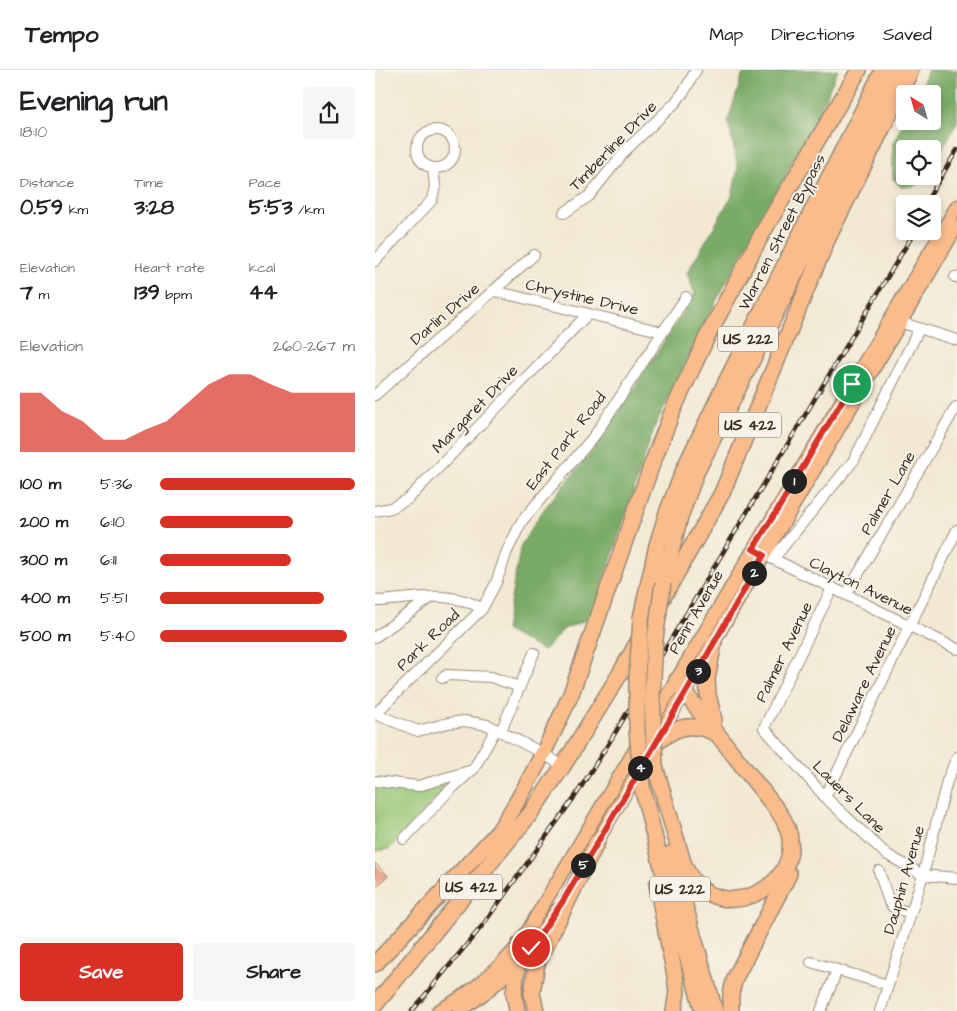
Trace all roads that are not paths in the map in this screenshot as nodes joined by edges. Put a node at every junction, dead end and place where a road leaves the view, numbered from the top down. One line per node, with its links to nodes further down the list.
1 (697, 70): 8 (street, Timberline Drive)
2 (859, 70): 42 (highway, US 422)
3 (883, 70): 48 (highway, Warren Street Bypass / US 222, bridge)
4 (897, 70): 45 (highway, Warren Street Bypass / US 222, bridge)
5 (911, 70): 44 (highway, US 422)
6 (433, 168): 11 (street)
7 (957, 206): 15 (main road, Penn Avenue)
8 (564, 213)
9 (957, 226): 15 (main road, Penn Avenue)
10 (534, 255): 12 (street, Darlin Drive)
11 (375, 260)
12 (494, 291): 14 (street, Chrystine Drive); 19 (street, Darlin Drive)
13 (686, 297): 17 (street, East Park Road)
14 (587, 315): 17 (street, Chrystine Drive); 21 (street, Margaret Drive)
15 (895, 321): 16 (street); 23 (main road, Penn Avenue)
16 (919, 329): 18 (street); 23 (street)
17 (663, 332): 28 (street, East Park Road)
18 (957, 340)
19 (375, 395)
20 (956, 407): 25 (street, Palmer Lane)
21 (375, 510)
22 (957, 530): 29 (street, Delaware Avenue)
23 (763, 554): 24 (street, Clayton Avenue); 31 (main road, Penn Avenue); 36 (main road, Penn Avenue)
24 (833, 588): 25 (street, Clayton Avenue); 39 (street, Palmer Avenue)
25 (846, 595): 29 (street, Clayton Avenue)
26 (432, 597): 27 (street); 28 (street); 30 (street)
27 (375, 601)
28 (481, 609): 37 (street, Park Road)
29 (909, 626): 32 (street, Clayton Avenue); 49 (street, Delaware Avenue)
30 (375, 637)
31 (714, 642): 36 (main road, Penn Avenue); 38 (highway)
32 (957, 649)
33 (534, 653): 35 (street)
34 (442, 678): 35 (street)
35 (519, 687): 40 (street)
36 (683, 687): 38 (highway); 41 (main road, Penn Avenue); 57 (main road, Penn Avenue)
37 (375, 714): 40 (street)
38 (716, 727): 41 (highway); 45 (highway); 72 (highway)
39 (763, 728): 49 (street, Lauers Lane)
40 (498, 730): 42 (street); 46 (street)
41 (655, 744): 51 (main road, Penn Avenue)
42 (542, 753): 44 (street); 58 (highway, US 422)
43 (957, 757): 53 (street, Dauphin Avenue)
44 (563, 766): 56 (highway, US 422)
45 (655, 766): 71 (highway, US 222)
46 (473, 770): 47 (street); 50 (street)
47 (375, 780)
48 (642, 787): 69 (highway); 70 (highway, US 222)
49 (825, 797): 53 (street, Lauers Lane)
50 (404, 839)
51 (597, 842): 60 (main road, Penn Avenue); 68 (highway)
52 (879, 871): 55 (street)
53 (923, 875): 54 (street); 55 (street, Dauphin Avenue)
54 (957, 878)
55 (910, 913): 62 (street, Dauphin Avenue)
56 (441, 924): 63 (highway); 64 (highway, US 422)
57 (520, 944): 60 (highway); 65 (main road, Penn Avenue)
58 (377, 959)
59 (811, 962): 61 (street)
60 (518, 964): 66 (main road, Penn Avenue); 67 (highway)
61 (837, 970): 62 (street); 73 (street)
62 (888, 985): 74 (street, Dauphin Avenue)
63 (375, 991)
64 (375, 1006)
65 (438, 1011)
66 (459, 1011)
67 (517, 1011)
68 (536, 1011)
69 (674, 1011)
70 (703, 1011)
71 (715, 1011)
72 (731, 1011)
73 (821, 1011)
74 (880, 1011)

